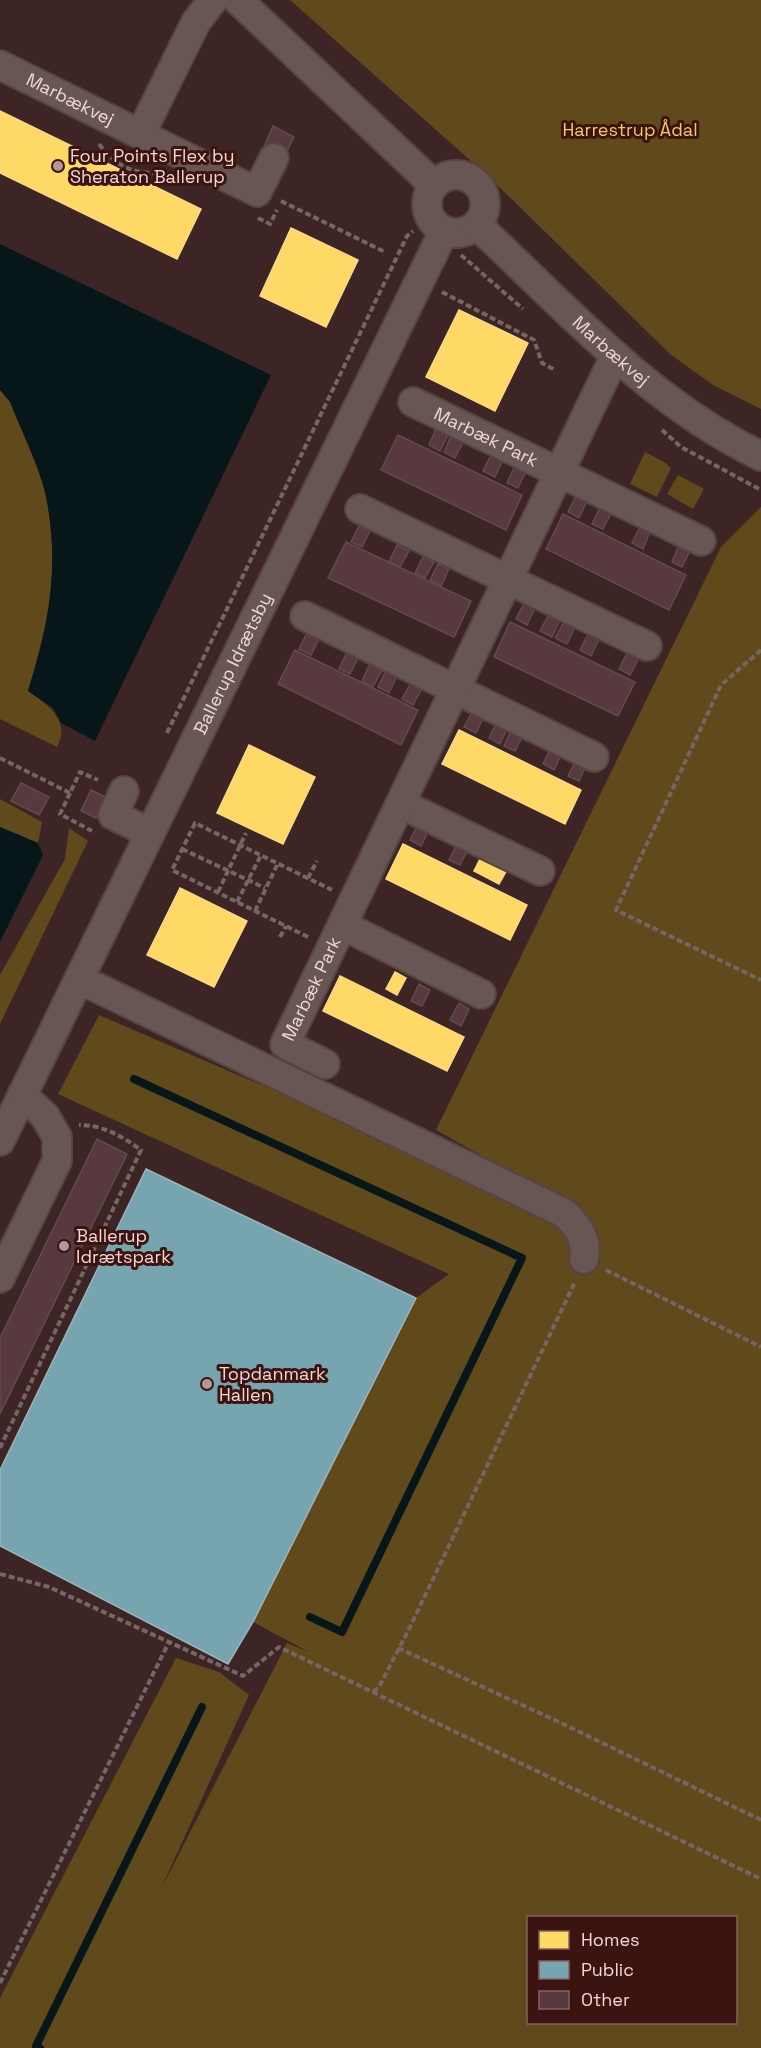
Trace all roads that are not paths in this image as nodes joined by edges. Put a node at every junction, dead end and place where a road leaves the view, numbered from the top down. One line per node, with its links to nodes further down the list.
1 (213, 0): 4 (street)
2 (238, 0): 6 (street)
3 (0, 65): 4 (street, Marbækvej)
4 (141, 133): 5 (street, Marbækvej)
5 (274, 158)
6 (434, 185): 7 (street); 8 (street)
7 (437, 224): 8 (street); 22 (street, Ballerup Idrætsby)
8 (477, 225): 9 (street, Marbækvej)
9 (615, 356): 11 (street, Marbækvej); 12 (street, Marbæk Park)
10 (413, 402): 12 (street, Marbæk Park)
11 (761, 456)
12 (559, 473): 14 (street, Marbæk Park); 15 (street, Marbæk Park)
13 (360, 509): 15 (street)
14 (701, 541)
15 (508, 579): 17 (street); 18 (street, Marbæk Park)
16 (305, 616): 18 (street)
17 (647, 646)
18 (455, 689): 19 (street); 21 (street, Marbæk Park)
19 (594, 757)
20 (124, 792): 22 (street)
21 (401, 804): 23 (street); 24 (street, Marbæk Park)
22 (150, 833): 25 (street, Ballerup Idrætsby)
23 (540, 871)
24 (342, 925): 26 (street, Marbæk Park); 27 (street, Marbæk Park)
25 (79, 979): 28 (street, Ballerup Idrætsby); 30 (street)
26 (481, 994)
27 (326, 1064)
28 (22, 1095): 29 (street, Ballerup Idrætsby); 31 (street)
29 (0, 1141)
30 (584, 1259)
31 (0, 1278)

